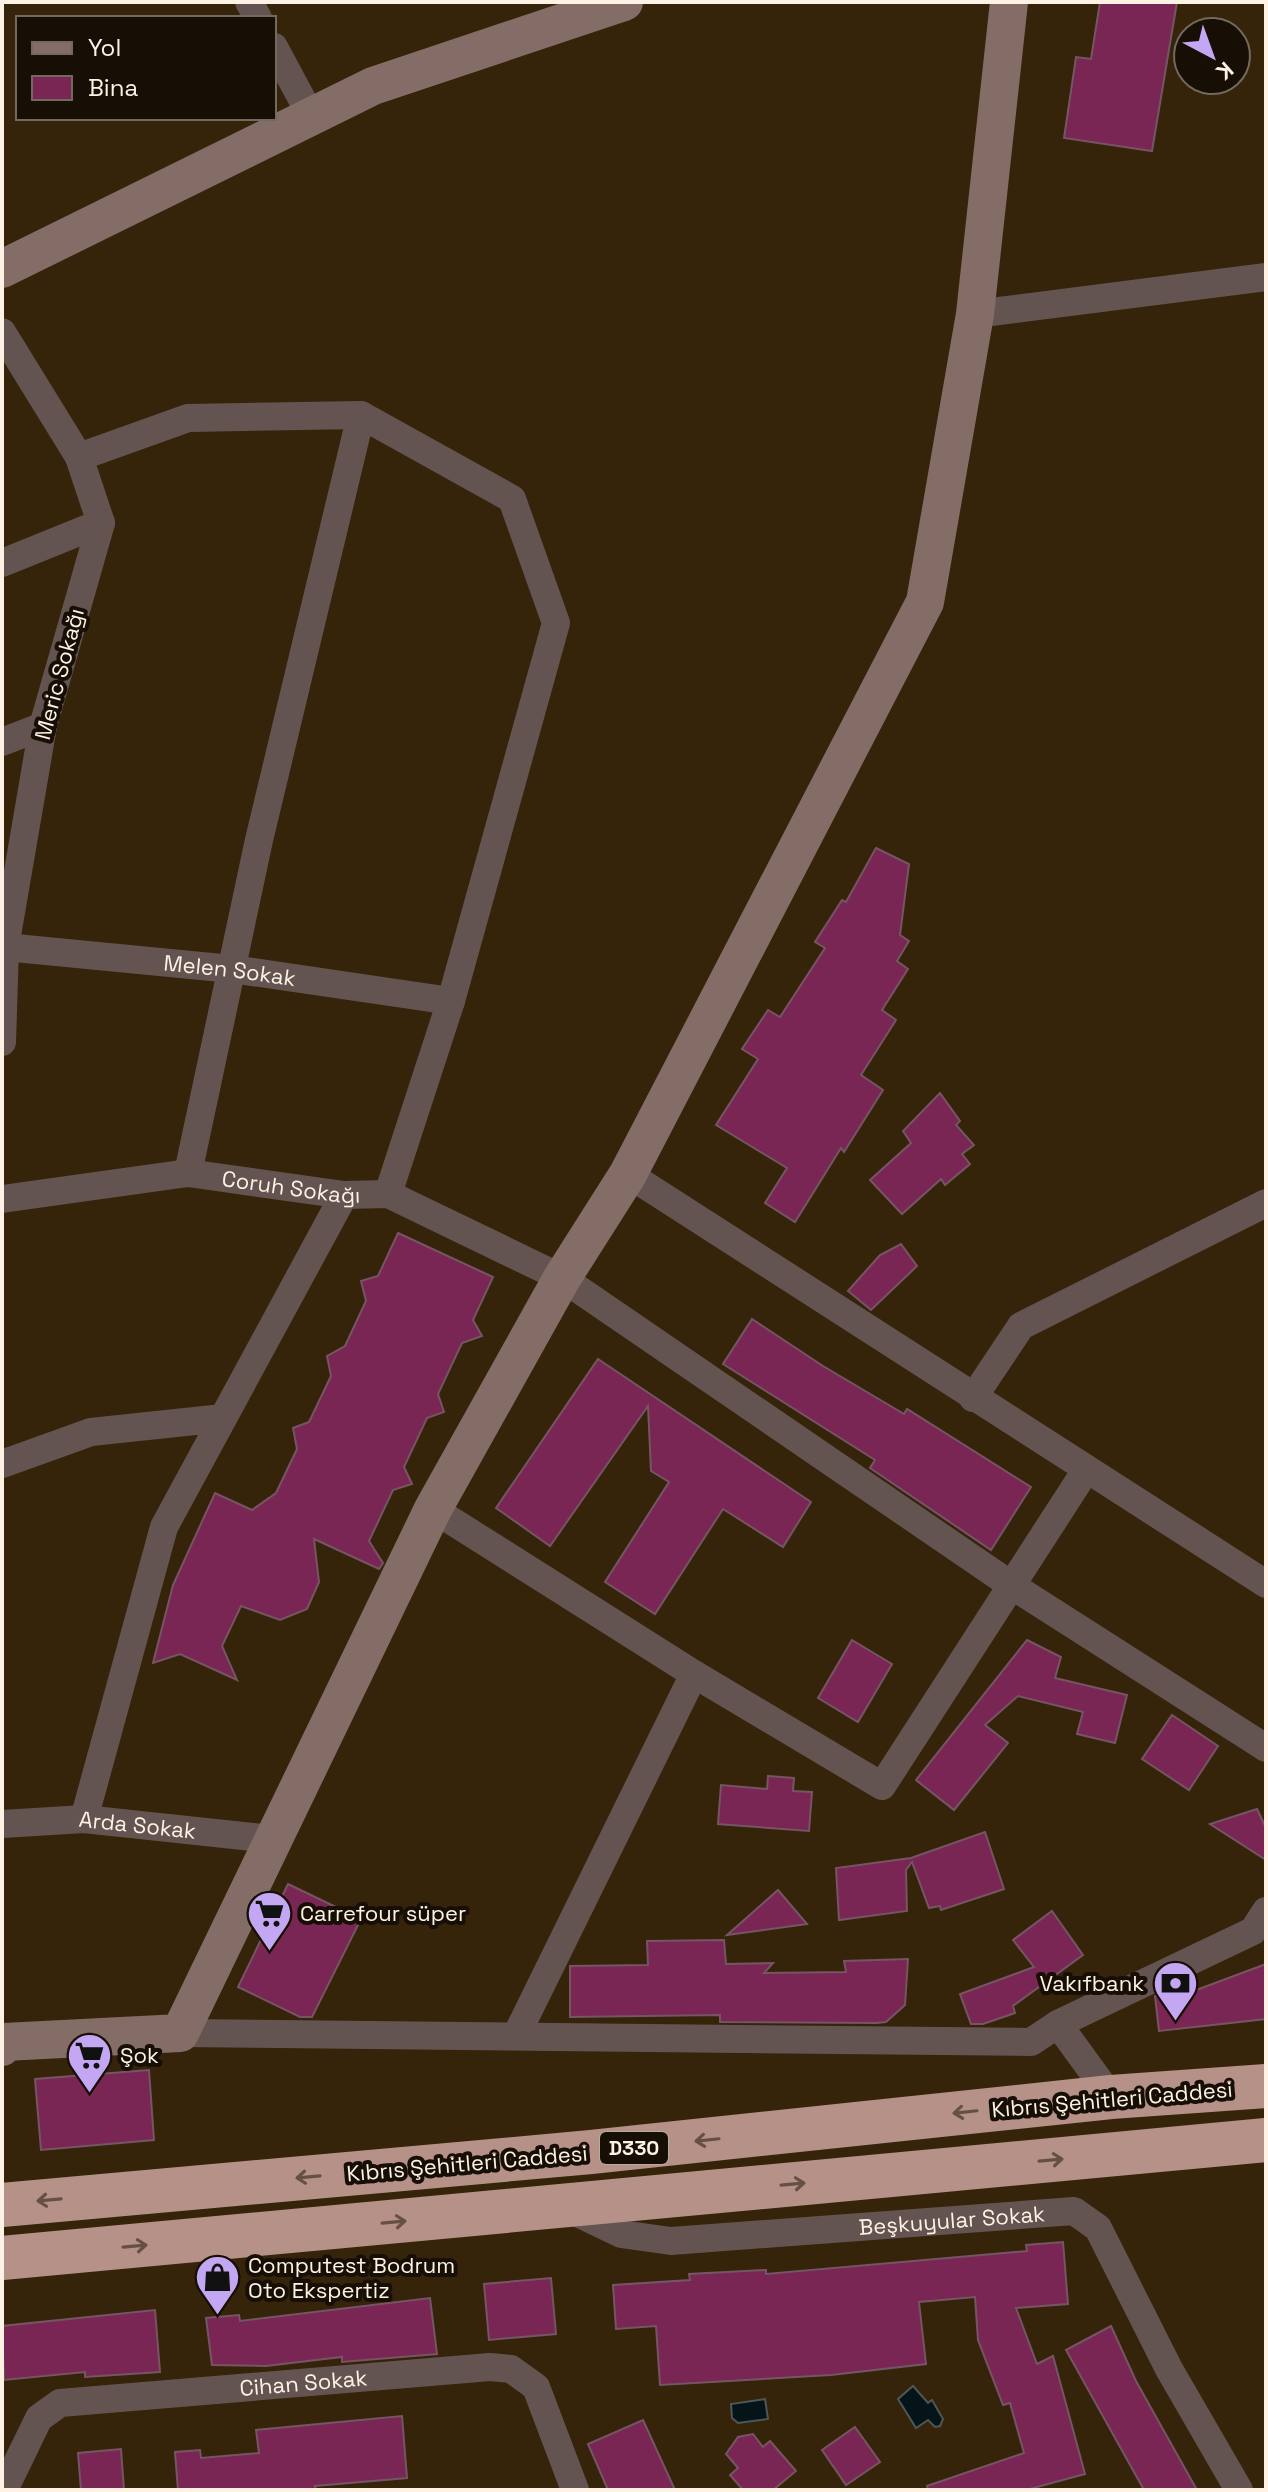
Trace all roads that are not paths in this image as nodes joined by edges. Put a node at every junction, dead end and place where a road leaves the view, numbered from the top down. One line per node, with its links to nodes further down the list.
1 (624, 2): 3 (street)
2 (1009, 2): 8 (street)
3 (568, 11): 5 (street)
4 (276, 51): 5 (street)
5 (311, 116): 6 (street)
6 (3, 266)
7 (1266, 277): 8 (street)
8 (975, 314): 21 (street)
9 (2, 332): 11 (street)
10 (361, 415): 11 (street); 17 (street); 18 (street)
11 (79, 457): 12 (street)
12 (101, 523): 13 (street); 14 (street, Meric Sokağı)
13 (2, 563)
14 (43, 726): 15 (street); 16 (street, Meric Sokağı)
15 (2, 742)
16 (5, 947): 17 (street, Melen Sokak); 19 (street, Meric Sokağı)
17 (232, 969): 18 (street, Melen Sokak); 20 (street)
18 (451, 1001): 22 (street)
19 (2, 1042)
20 (188, 1173): 23 (street, Coruh Sokağı); 24 (street, Coruh Sokağı)
21 (628, 1174): 26 (street); 27 (street)
22 (388, 1194): 23 (street, Coruh Sokağı); 26 (street, Coruh Sokağı)
23 (344, 1195): 28 (street)
24 (2, 1199)
25 (1266, 1203): 27 (street)
26 (562, 1278): 31 (street); 33 (street, Coruh Sokağı)
27 (973, 1398): 30 (street)
28 (223, 1418): 29 (street); 36 (street)
29 (2, 1464)
30 (1086, 1470): 32 (street); 33 (street)
31 (433, 1509): 34 (street); 38 (street)
32 (1266, 1584)
33 (1011, 1585): 34 (street); 35 (street, Coruh Sokağı)
34 (694, 1674): 42 (street)
35 (1266, 1748)
36 (84, 1819): 37 (street, Arda Sokak); 38 (street, Arda Sokak)
37 (2, 1824)
38 (272, 1839): 41 (street)
39 (1266, 1911): 40 (street)
40 (1058, 2024): 42 (street); 45 (street)
41 (180, 2033): 42 (street); 43 (street)
42 (516, 2036)
43 (3, 2044)
44 (1266, 2086): 45 (highway, Kıbrıs Şehitleri Caddesi / D330)
45 (1111, 2097): 47 (highway, Kıbrıs Şehitleri Caddesi / D330, one-way to 47)
46 (1263, 2144): 48 (highway, D330, one-way to 46)
47 (2, 2205)
48 (563, 2206): 49 (highway, D330, one-way to 48); 52 (street, Beşkuyular Sokak)
49 (2, 2258)
50 (4, 2490): 51 (street, Cihan Sokak)
51 (575, 2490)
52 (1239, 2490)

